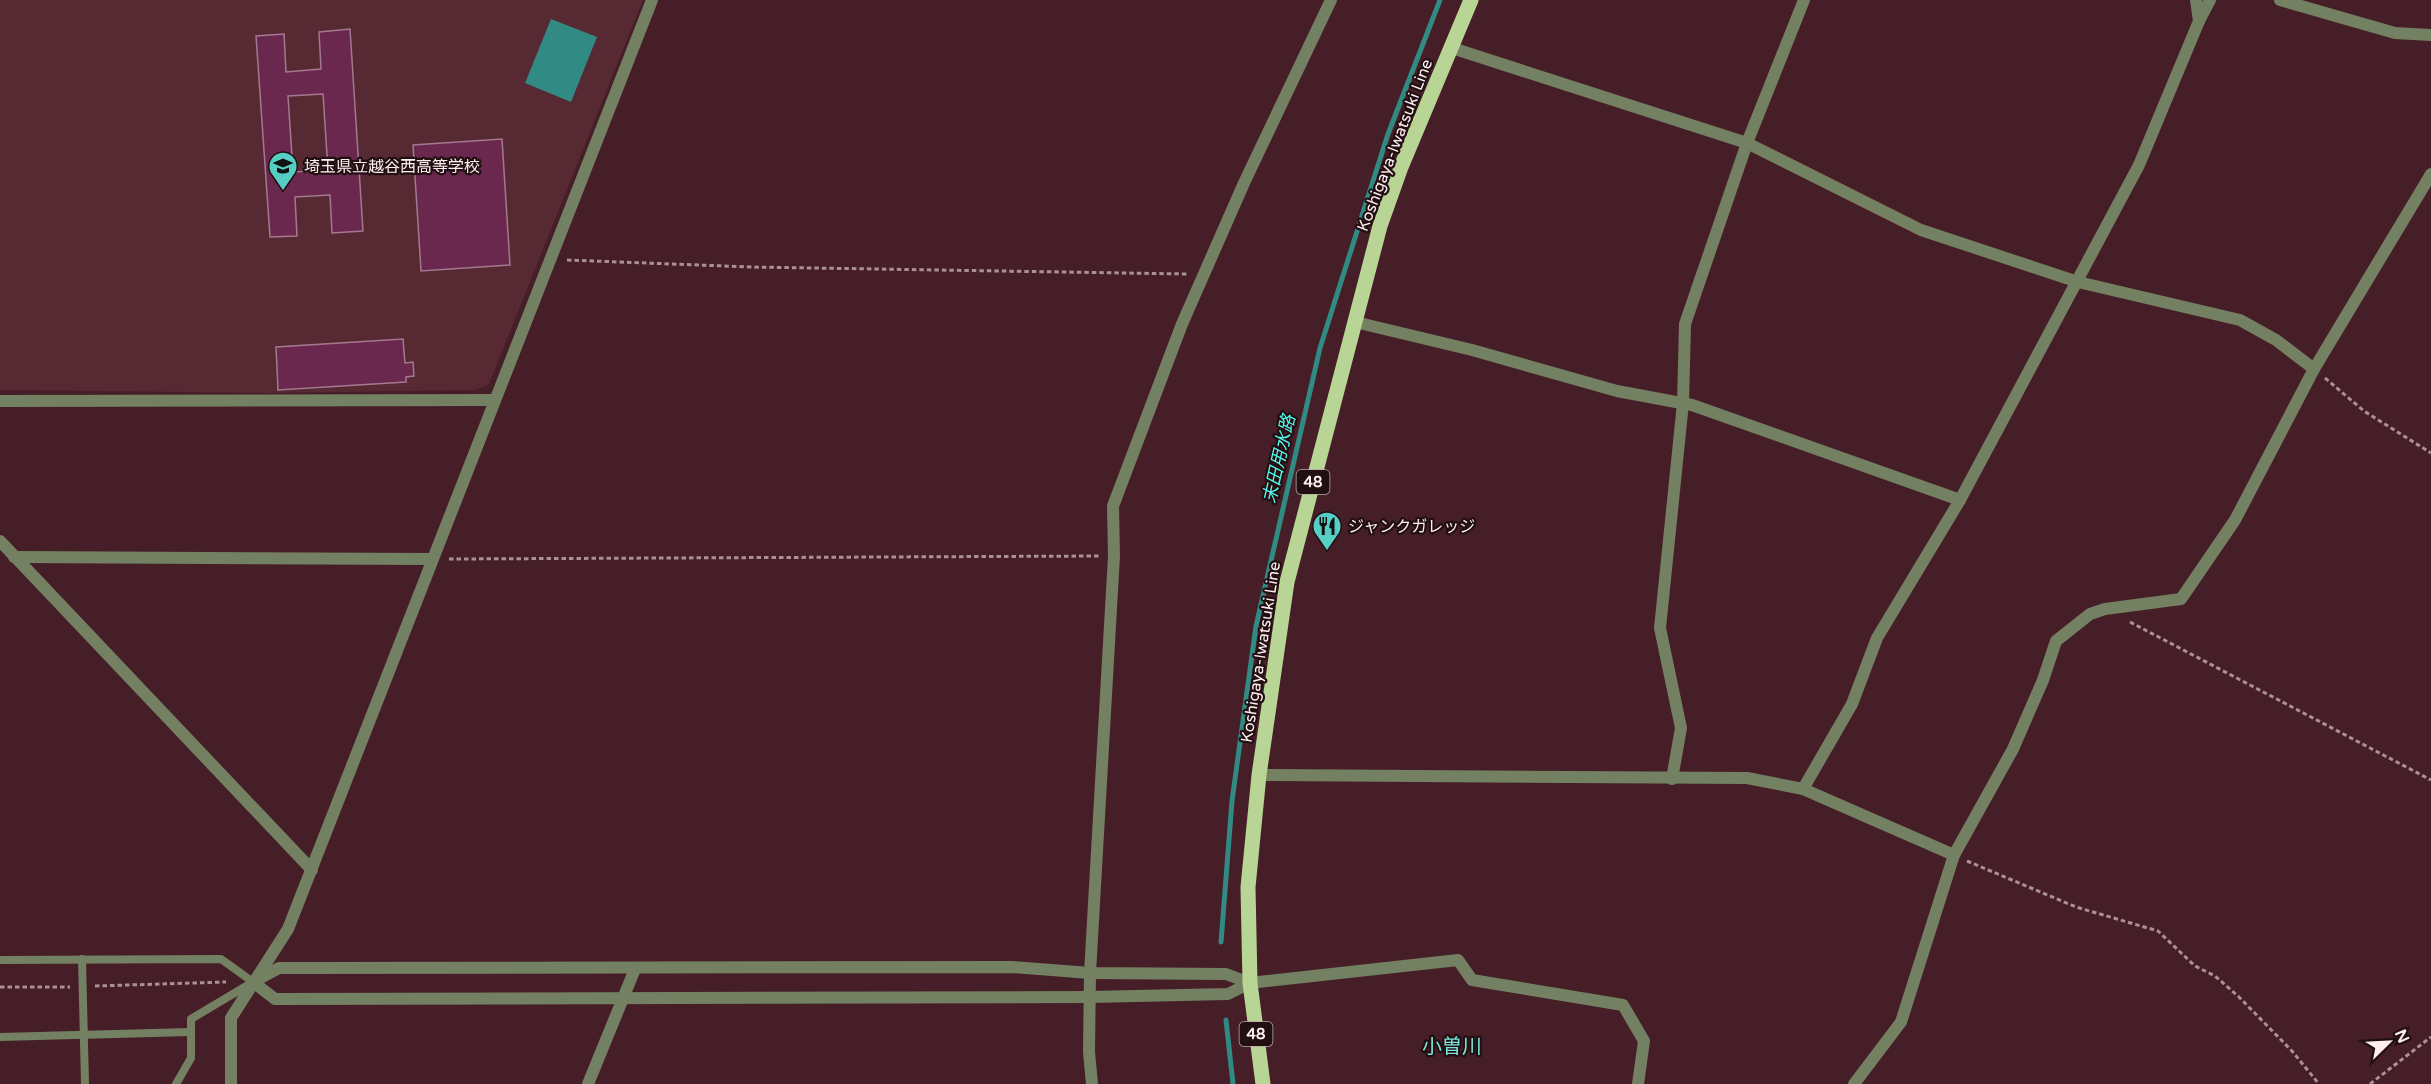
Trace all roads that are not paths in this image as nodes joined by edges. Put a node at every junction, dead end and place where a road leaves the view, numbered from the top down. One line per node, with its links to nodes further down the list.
1 (652, 0): 18 (street)
2 (1331, 0): 32 (street)
3 (1471, 0): 11 (main road, Koshigaya-Iwatsuki Line / 48)
4 (1804, 0): 12 (street)
5 (2196, 0): 9 (street)
6 (2210, 0): 9 (street)
7 (2280, 0): 8 (street)
8 (2313, 5): 10 (street)
9 (2199, 21): 14 (street)
10 (2431, 35)
11 (1452, 48): 12 (street); 15 (main road, Koshigaya-Iwatsuki Line / 48)
12 (1747, 143): 14 (street); 19 (street)
13 (2431, 174): 16 (street)
14 (2078, 282): 16 (street); 20 (street)
15 (1355, 322): 19 (street); 24 (main road, Koshigaya-Iwatsuki Line / 48)
16 (2314, 369): 27 (street)
17 (0, 400): 18 (street)
18 (495, 400): 23 (street)
19 (1683, 404): 20 (street); 25 (street)
20 (1960, 500): 26 (street)
21 (0, 542): 22 (street)
22 (14, 557): 23 (street); 28 (street)
23 (432, 559): 28 (street)
24 (1259, 775): 25 (street); 34 (main road, Koshigaya-Iwatsuki Line / 48)
25 (1672, 778): 26 (street)
26 (1803, 789): 27 (street)
27 (1954, 855): 47 (street)
28 (312, 870): 33 (street)
29 (82, 959): 30 (lane); 33 (lane); 38 (lane)
30 (0, 960)
31 (635, 969): 32 (street); 33 (street); 35 (street)
32 (1090, 974): 34 (street); 36 (street)
33 (253, 982): 35 (street); 37 (lane); 42 (street)
34 (1250, 983): 36 (street); 45 (main road, Koshigaya-Iwatsuki Line / 48); 46 (street)
35 (623, 997): 36 (street); 43 (street)
36 (1090, 997): 44 (street)
37 (191, 1032): 38 (lane); 41 (lane)
38 (83, 1035): 39 (lane); 40 (lane)
39 (0, 1037)
40 (85, 1084)
41 (176, 1084)
42 (231, 1084)
43 (588, 1084)
44 (1092, 1084)
45 (1263, 1084)
46 (1638, 1084)
47 (1854, 1084)

